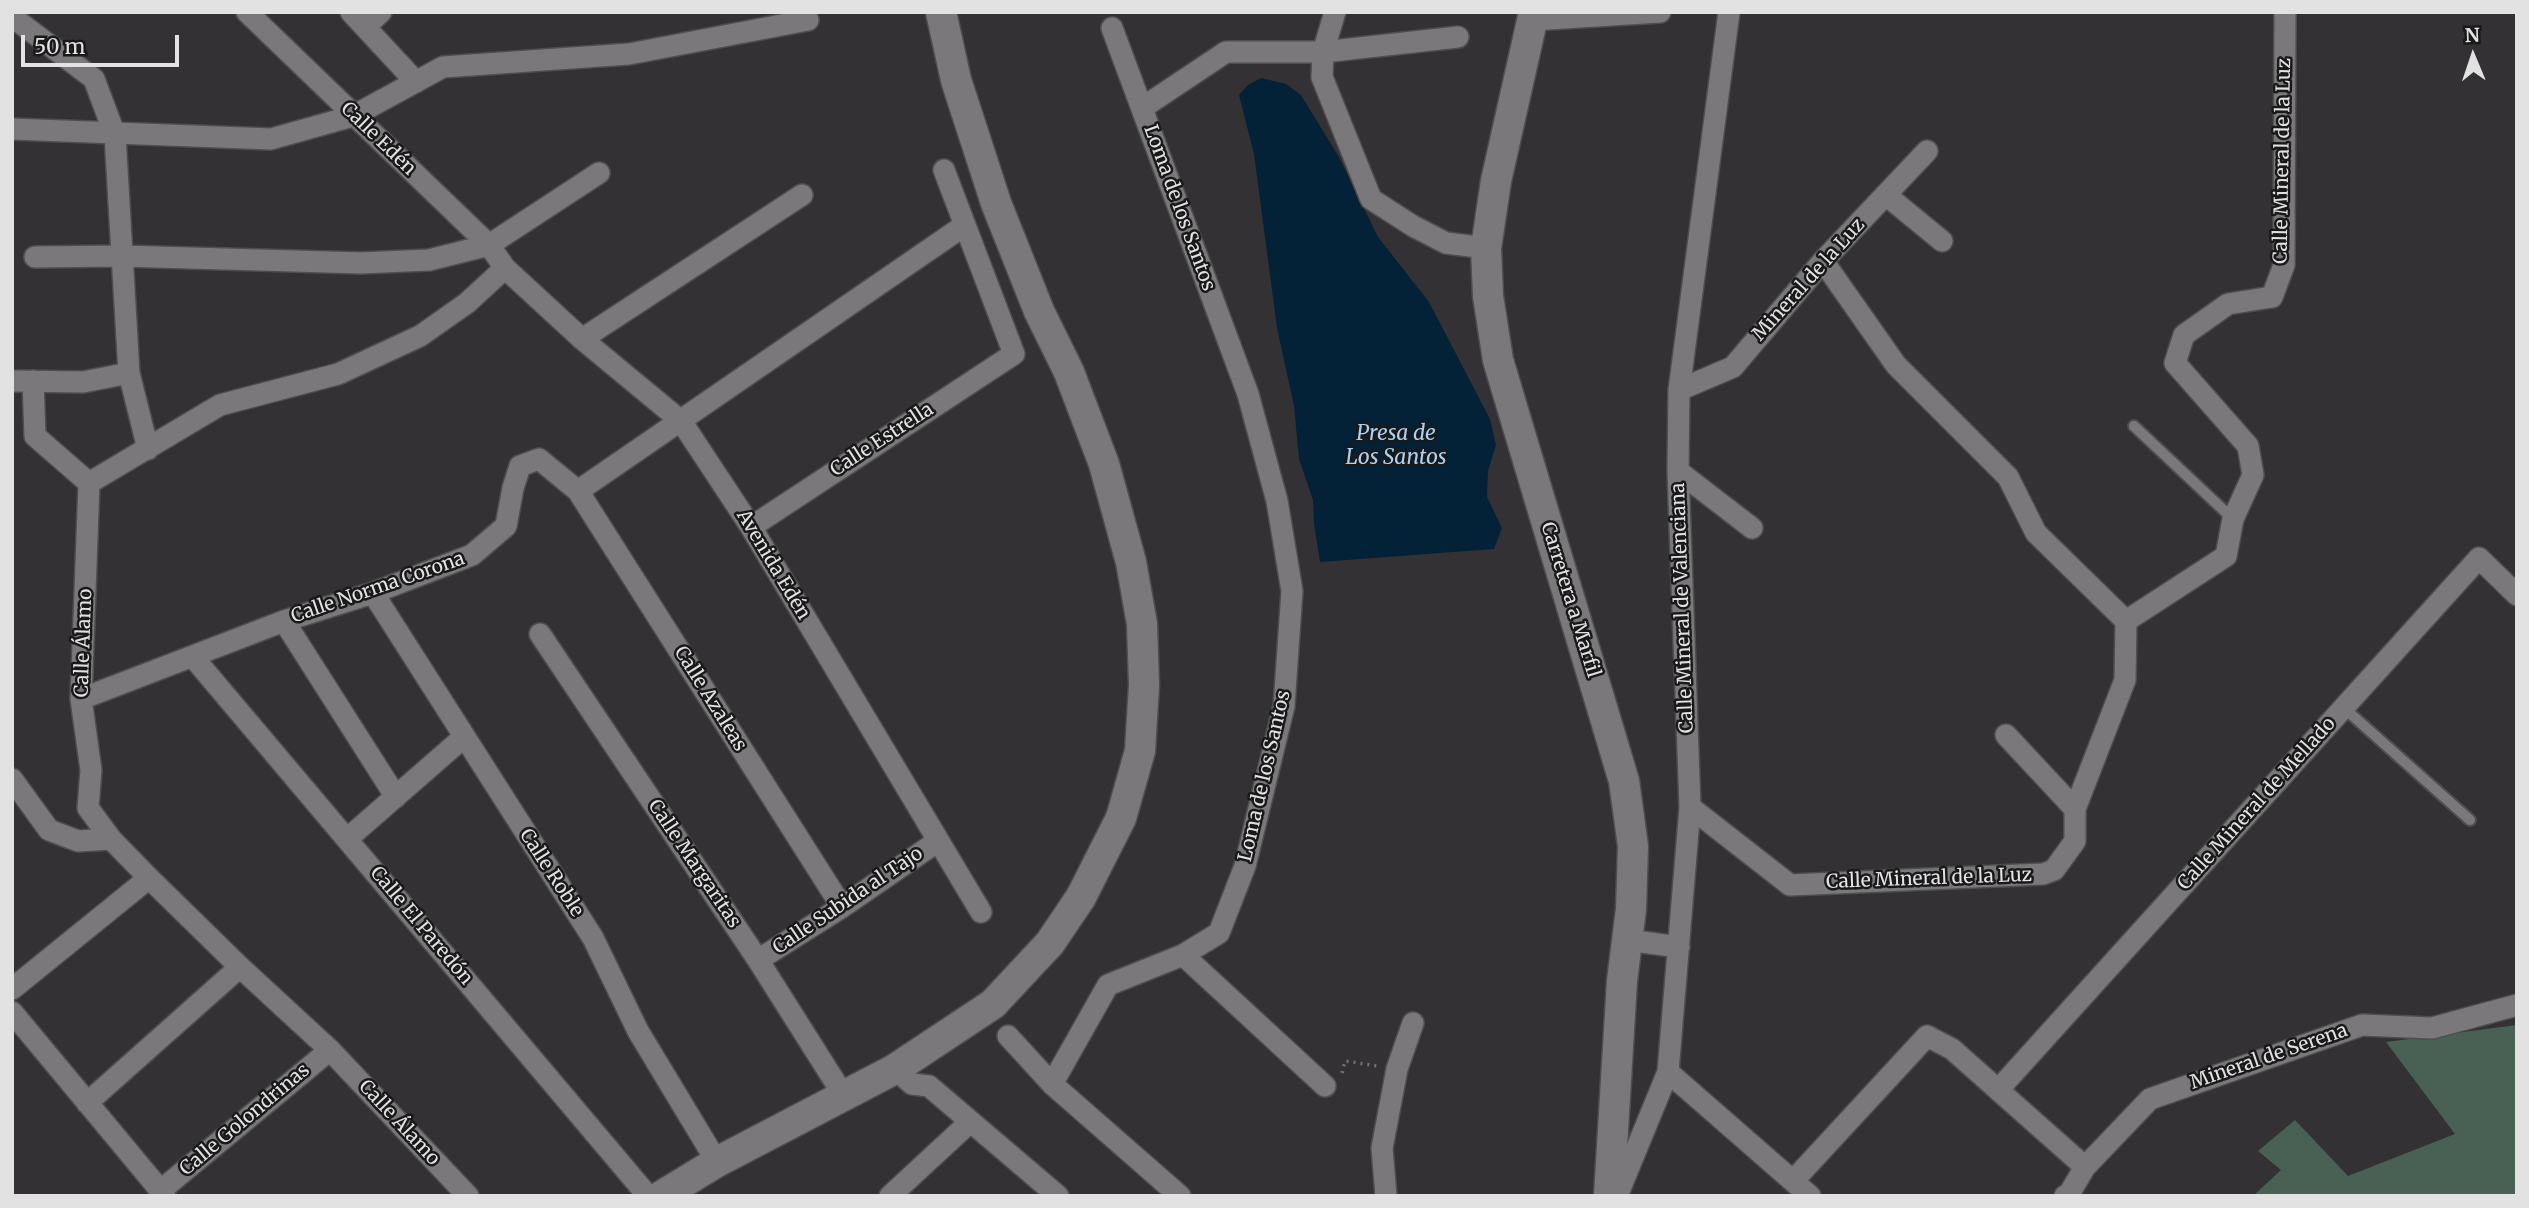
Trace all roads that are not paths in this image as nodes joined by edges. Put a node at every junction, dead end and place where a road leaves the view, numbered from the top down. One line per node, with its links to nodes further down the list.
1 (247, 12): 17 (street, Calle Edén)
2 (381, 12): 10 (street)
3 (941, 12): 78 (street)
4 (1335, 12): 14 (street)
5 (1660, 12): 9 (street)
6 (1729, 12): 36 (street, Calle Mineral de Valenciana)
7 (2285, 12): 43 (street, Calle Mineral de la Luz)
8 (12, 13): 19 (street)
9 (1533, 16): 28 (street, Carretera a Marfil)
10 (358, 20): 15 (street)
11 (808, 20): 15 (street)
12 (1112, 28): 16 (street, Loma de los Santos)
13 (1458, 37): 14 (street, Loma de los Santos)
14 (1323, 52): 16 (street, Loma de los Santos); 28 (street)
15 (416, 82): 17 (street)
16 (1142, 108): 69 (street, Loma de los Santos)
17 (353, 116): 19 (street); 27 (street, Calle Edén)
18 (12, 129): 19 (street)
19 (115, 135): 29 (street)
20 (1927, 151): 24 (street, Mineral de la Luz)
21 (944, 170): 25 (street)
22 (599, 173): 27 (street)
23 (802, 195): 33 (street)
24 (1886, 195): 26 (street); 31 (street, Mineral de la Luz)
25 (965, 225): 37 (street); 44 (street, Calle Estrella)
26 (1942, 241)
27 (489, 245): 29 (street); 32 (street, Calle Edén)
28 (1486, 248): 67 (street, Carretera a Marfil)
29 (122, 256): 30 (street); 34 (street)
30 (35, 257)
31 (1823, 261): 36 (street, Mineral de la Luz); 49 (street)
32 (505, 268): 33 (street, Avenida Edén); 39 (street)
33 (582, 339): 37 (street, Avenida Edén)
34 (129, 373): 35 (street); 39 (street)
35 (23, 381): 41 (street)
36 (1679, 390): 40 (street, Calle Mineral de Valenciana)
37 (681, 421): 42 (street); 44 (street, Avenida Edén)
38 (2134, 426): 43 (lane)
39 (148, 449): 41 (street)
40 (1678, 471): 45 (street); 58 (street, Calle Mineral de Valenciana)
41 (89, 483): 52 (street, Calle Álamo)
42 (578, 491): 46 (street, Calle Norma Corona); 65 (street, Calle Azaleas)
43 (2233, 519): 49 (street, Calle Mineral de la Luz)
44 (751, 527): 63 (street, Avenida Edén)
45 (1752, 528)
46 (373, 593): 48 (street, Calle Norma Corona); 55 (street, Calle Roble)
47 (2517, 595): 53 (street, Calle Mineral de Mellado)
48 (284, 621): 51 (street, Calle Norma Corona); 57 (street)
49 (2126, 621): 59 (street, Calle Mineral de la Luz)
50 (540, 634): 70 (street, Calle Margaritas)
51 (193, 657): 52 (street, Calle Norma Corona); 62 (street, Calle El Paredón)
52 (81, 699): 61 (street, Calle Álamo)
53 (2344, 708): 60 (lane); 82 (street, Calle Mineral de Mellado)
54 (2006, 735): 59 (street)
55 (464, 737): 57 (street); 86 (street, Calle Roble)
56 (12, 779): 61 (street)
57 (396, 797): 62 (street)
58 (1690, 807): 59 (street, Calle Mineral de la Luz); 68 (street, Calle Mineral de Valenciana)
59 (2075, 809)
60 (2470, 820)
61 (111, 839): 64 (street, Calle Álamo)
62 (347, 839): 94 (street, Calle El Paredón)
63 (938, 841): 65 (street, Calle Subida al Tajo); 66 (street, Avenida Edén)
64 (149, 878): 71 (street, Calle Álamo); 72 (street)
65 (842, 907): 70 (street, Calle Subida al Tajo)
66 (981, 912)
67 (1627, 940): 68 (street); 98 (street, Carretera a Marfil)
68 (1679, 947): 79 (street, Calle Mineral de Valenciana)
69 (1183, 955): 80 (street, Loma de los Santos); 81 (street)
70 (758, 960): 83 (street, Calle Margaritas)
71 (240, 967): 77 (street, Calle Álamo); 84 (street)
72 (12, 989)
73 (2517, 1005): 87 (street, Mineral de Serena)
74 (12, 1012): 84 (street, Calle Golondrinas)
75 (1413, 1023): 97 (street)
76 (1008, 1035): 80 (street)
77 (330, 1050): 90 (street, Calle Golondrinas); 93 (street, Calle Álamo)
78 (895, 1069): 83 (street); 85 (street)
79 (1668, 1072): 88 (street); 99 (street, Calle Mineral de Valenciana)
80 (1052, 1084): 96 (street)
81 (1325, 1086)
82 (1998, 1090): 87 (street); 88 (street)
83 (844, 1096): 86 (street)
84 (87, 1103): 90 (street, Calle Golondrinas)
85 (970, 1122): 89 (street); 91 (street)
86 (716, 1162): 95 (street)
87 (2085, 1167): 92 (street, Mineral de Serena)
88 (1793, 1181): 100 (street)
89 (1044, 1192)
90 (162, 1193)
91 (891, 1195)
92 (2068, 1195)
93 (468, 1196)
94 (649, 1196)
95 (662, 1196)
96 (1180, 1196)
97 (1386, 1196)
98 (1609, 1196)
99 (1617, 1196)
100 (1810, 1196)

